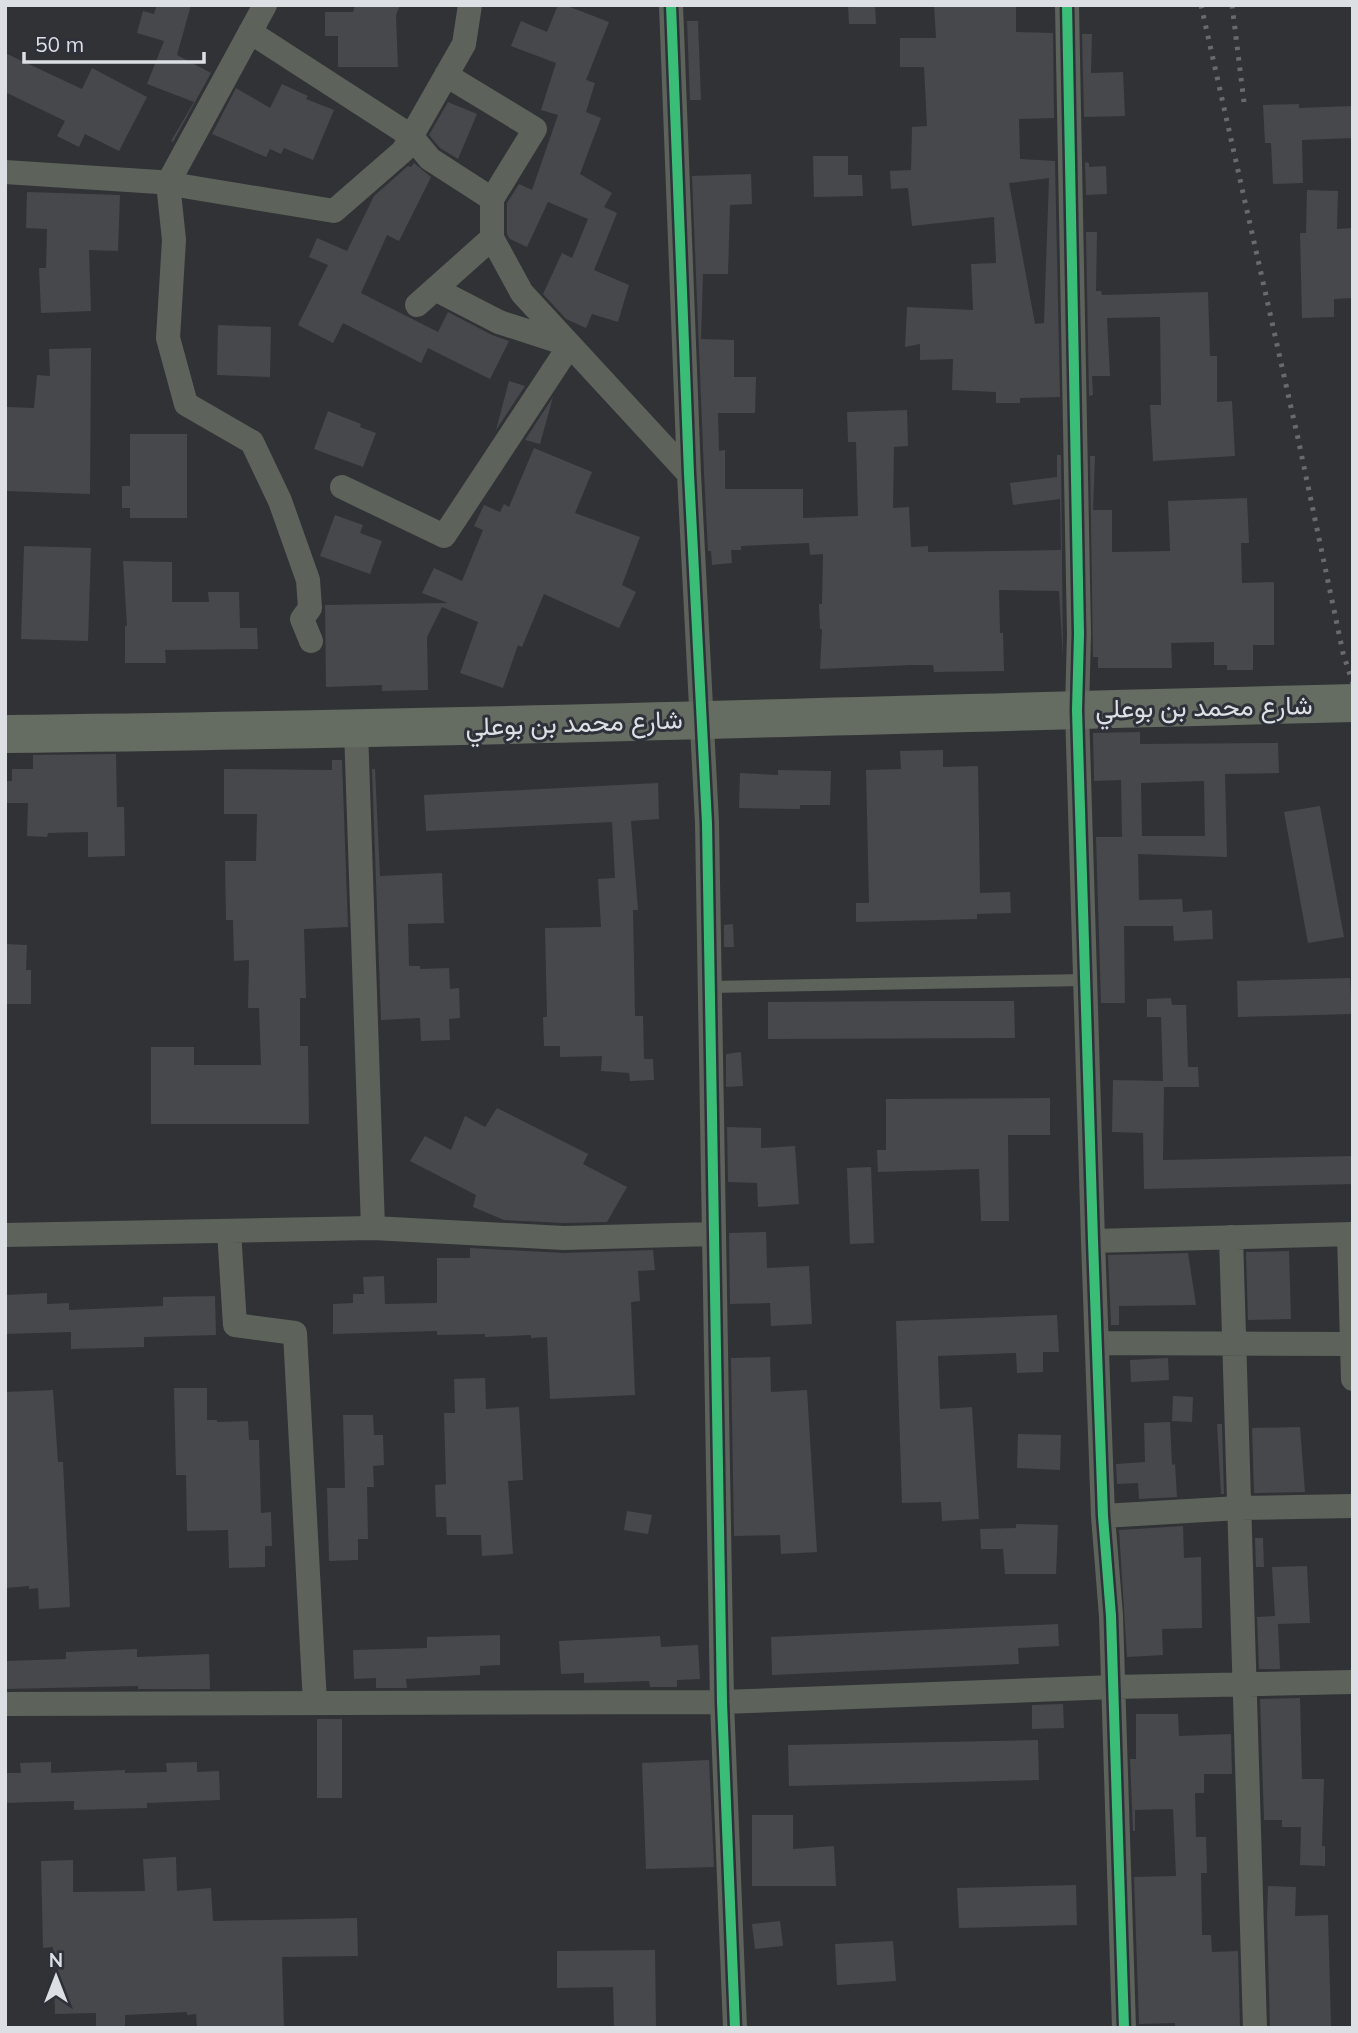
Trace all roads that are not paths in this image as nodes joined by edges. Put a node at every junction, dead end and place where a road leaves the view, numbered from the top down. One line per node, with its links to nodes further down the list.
1 (265, 5): 5 (street)
2 (470, 5): 6 (street)
3 (671, 5): 13 (street)
4 (1067, 5): 17 (street)
5 (250, 32): 7 (street); 9 (street)
6 (446, 75): 7 (street); 10 (street)
7 (411, 136): 9 (street); 10 (street)
8 (5, 172): 9 (street)
9 (167, 183): 15 (street)
10 (492, 199): 11 (street)
11 (492, 238): 12 (street); 12 (street)
12 (570, 345): 13 (street); 14 (street)
13 (689, 474): 18 (street)
14 (342, 487)
15 (311, 641)
16 (1353, 703): 17 (main road, شارع محمد بن بوعلي)
17 (1077, 710): 18 (main road, شارع محمد بن بوعلي); 21 (street)
18 (700, 719): 19 (main road, شارع محمد بن بوعلي); 22 (street)
19 (356, 730): 20 (main road, شارع محمد بن بوعلي); 23 (street)
20 (5, 734)
21 (1085, 980): 22 (lane); 29 (street)
22 (709, 987): 25 (street)
23 (373, 1228): 24 (street); 25 (street)
24 (229, 1230): 27 (street); 42 (street)
25 (713, 1234): 40 (street)
26 (1351, 1234): 28 (street); 32 (street)
27 (5, 1235)
28 (1231, 1237): 29 (street); 30 (street)
29 (1093, 1241): 31 (street)
30 (1235, 1342): 31 (street); 32 (street); 35 (street)
31 (1098, 1343): 36 (street)
32 (1352, 1344): 33 (street)
33 (1353, 1379)
34 (1353, 1506): 35 (street)
35 (1240, 1508): 36 (street); 38 (street)
36 (1103, 1516): 39 (street)
37 (1353, 1682): 38 (street)
38 (1245, 1685): 39 (street); 45 (street)
39 (1113, 1687): 40 (street); 44 (street)
40 (722, 1702): 42 (street); 43 (street)
41 (5, 1703): 42 (street)
42 (315, 1703)
43 (735, 2028)
44 (1124, 2028)
45 (1255, 2028)

